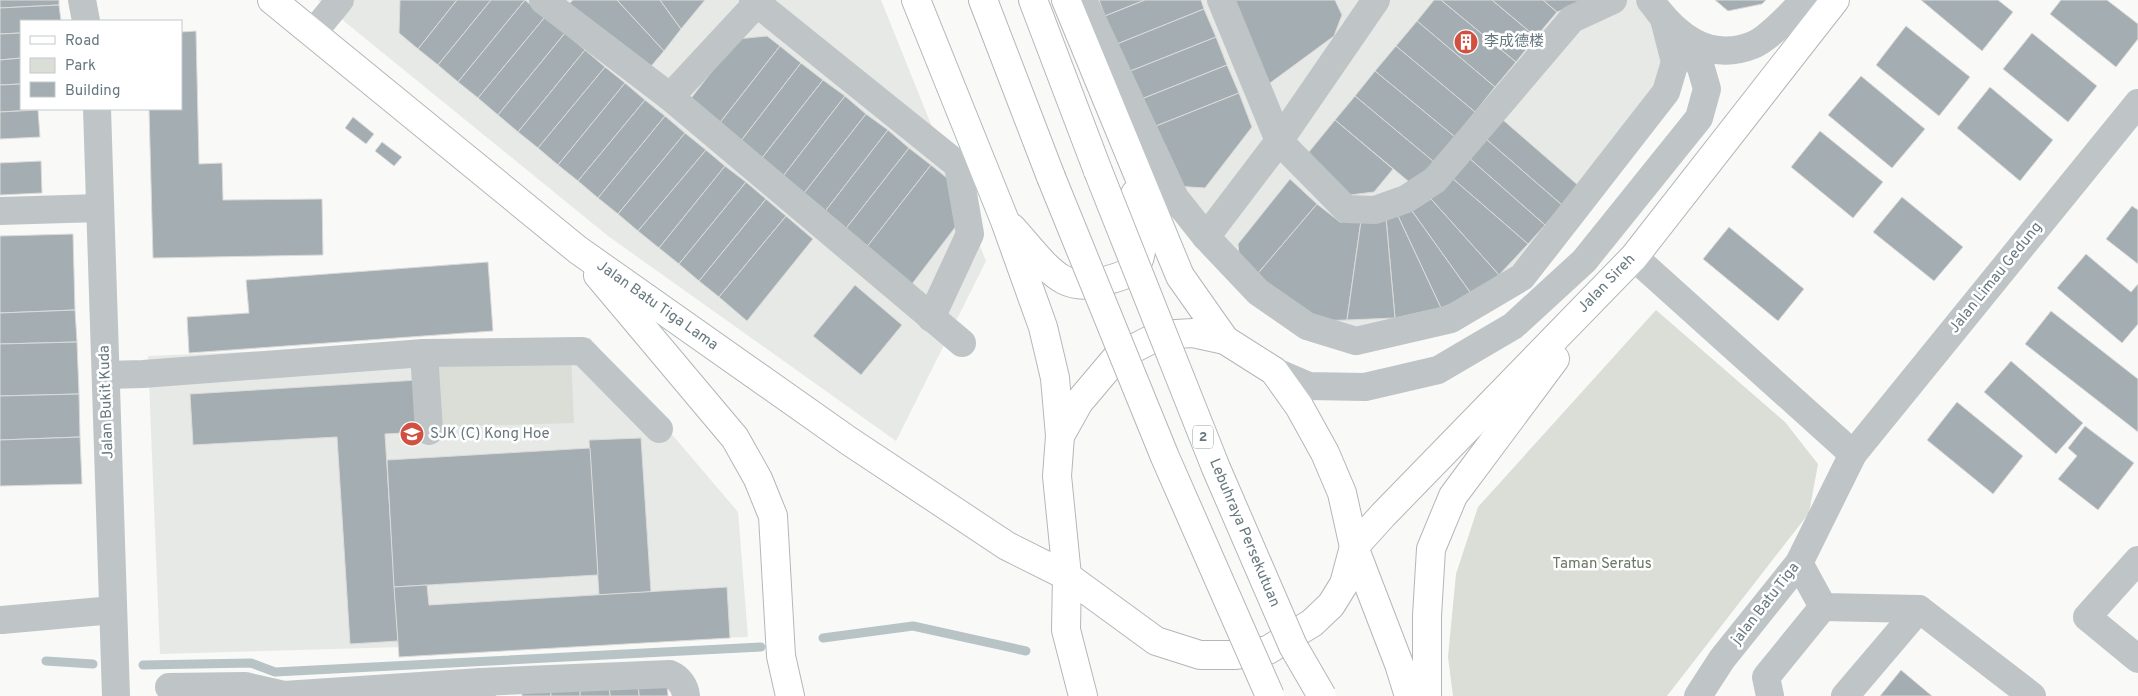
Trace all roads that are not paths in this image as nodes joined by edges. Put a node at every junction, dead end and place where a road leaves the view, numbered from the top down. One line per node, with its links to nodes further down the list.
1 (82, 0): 18 (street)
2 (98, 0): 19 (street)
3 (272, 0): 20 (main road, Jalan Batu Tiga Lama)
4 (340, 0): 20 (street)
5 (544, 0): 21 (street)
6 (916, 0): 28 (main road)
7 (983, 0): 57 (main road, bridge)
8 (1033, 0): 58 (main road, Lebuhraya Persekutuan / 2, bridge)
9 (1066, 0): 24 (main road)
10 (1083, 0): 29 (street)
11 (1221, 0): 25 (street)
12 (1376, 0): 25 (street)
13 (1613, 0): 25 (street)
14 (1805, 0): 17 (street)
15 (1835, 0): 31 (main road, Jalan Sireh)
16 (756, 1): 21 (street); 32 (street)
17 (1666, 18): 29 (street); 36 (street)
18 (86, 20)
19 (98, 20)
20 (313, 33): 30 (main road, Jalan Batu Tiga Lama)
21 (670, 97): 32 (street)
22 (2138, 102): 41 (street, Jalan Limau Gedung)
23 (97, 110): 26 (street, Jalan Bukit Kuda)
24 (1113, 113): 28 (main road); 33 (main road)
25 (1279, 141): 29 (street)
26 (100, 208): 27 (street); 37 (street, Jalan Bukit Kuda)
27 (0, 211)
28 (1005, 221): 40 (main road)
29 (1206, 237)
30 (578, 250): 45 (main road, Jalan Batu Tiga Lama); 55 (main road)
31 (1634, 257): 41 (street); 42 (main road, Jalan Sireh); 60 (main road)
32 (931, 318): 34 (street)
33 (1226, 340): 36 (main road); 40 (main road)
34 (962, 343)
35 (424, 353): 37 (street); 38 (street); 39 (street)
36 (1274, 371): 42 (main road)
37 (106, 375): 47 (street, Jalan Bukit Kuda)
38 (659, 428)
39 (429, 431)
40 (1060, 436): 45 (main road)
41 (1853, 454): 44 (street, jalan Batu Tiga)
42 (1354, 547): 45 (main road, Jalan Batu Tiga Lama); 59 (main road)
43 (2138, 560): 50 (street)
44 (1799, 563): 46 (street); 61 (street, jalan Batu Tiga)
45 (1067, 576): 56 (main road)
46 (1822, 607): 48 (street); 62 (street)
47 (113, 610): 49 (street); 53 (street, Jalan Bukit Kuda)
48 (1919, 610): 63 (street); 64 (street)
49 (2, 620)
50 (2138, 659)
51 (169, 687): 52 (street)
52 (482, 689): 54 (street)
53 (116, 696)
54 (686, 696)
55 (790, 696)
56 (1083, 696)
57 (1270, 696)
58 (1322, 696)
59 (1409, 696)
60 (1428, 696)
61 (1698, 696)
62 (1770, 696)
63 (1845, 696)
64 (2032, 696)

